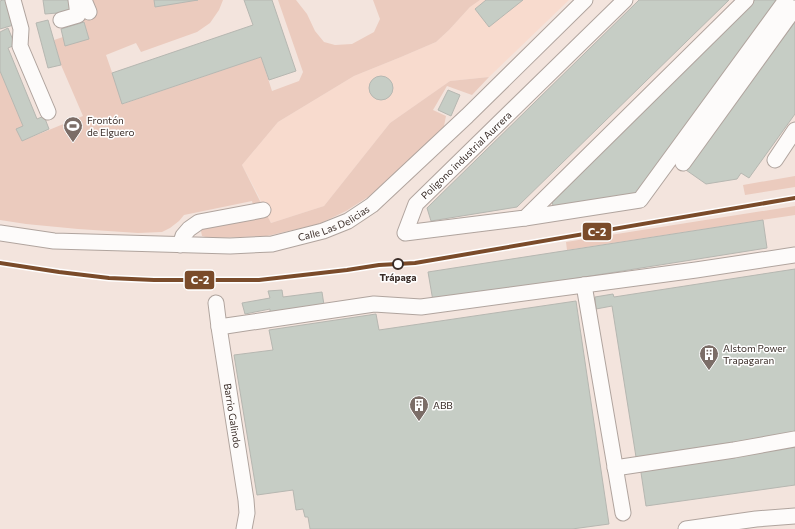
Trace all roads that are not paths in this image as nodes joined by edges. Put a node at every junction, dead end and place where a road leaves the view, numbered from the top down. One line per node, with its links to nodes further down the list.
1 (13, 0): 9 (street)
2 (76, 0): 8 (street)
3 (585, 0): 16 (street, Calle Las Delicias)
4 (625, 0): 14 (street, Poligono industrial Aurrera)
5 (746, 0): 14 (street)
6 (786, 0): 14 (street, Poligono industrial Aurrera)
7 (795, 8): 12 (street)
8 (61, 20)
9 (48, 112)
10 (795, 130): 11 (street)
11 (775, 160)
12 (683, 163)
13 (263, 210): 16 (street)
14 (525, 218)
15 (0, 233): 16 (street, Calle Las Delicias)
16 (180, 245)
17 (795, 255): 18 (street)
18 (584, 285): 20 (street); 22 (street)
19 (216, 303): 20 (street, Barrio Galindo)
20 (218, 327): 25 (street, Barrio Galindo)
21 (795, 439): 22 (street)
22 (615, 468): 23 (street)
23 (623, 513)
24 (795, 516): 26 (street)
25 (244, 529)
26 (686, 529)

